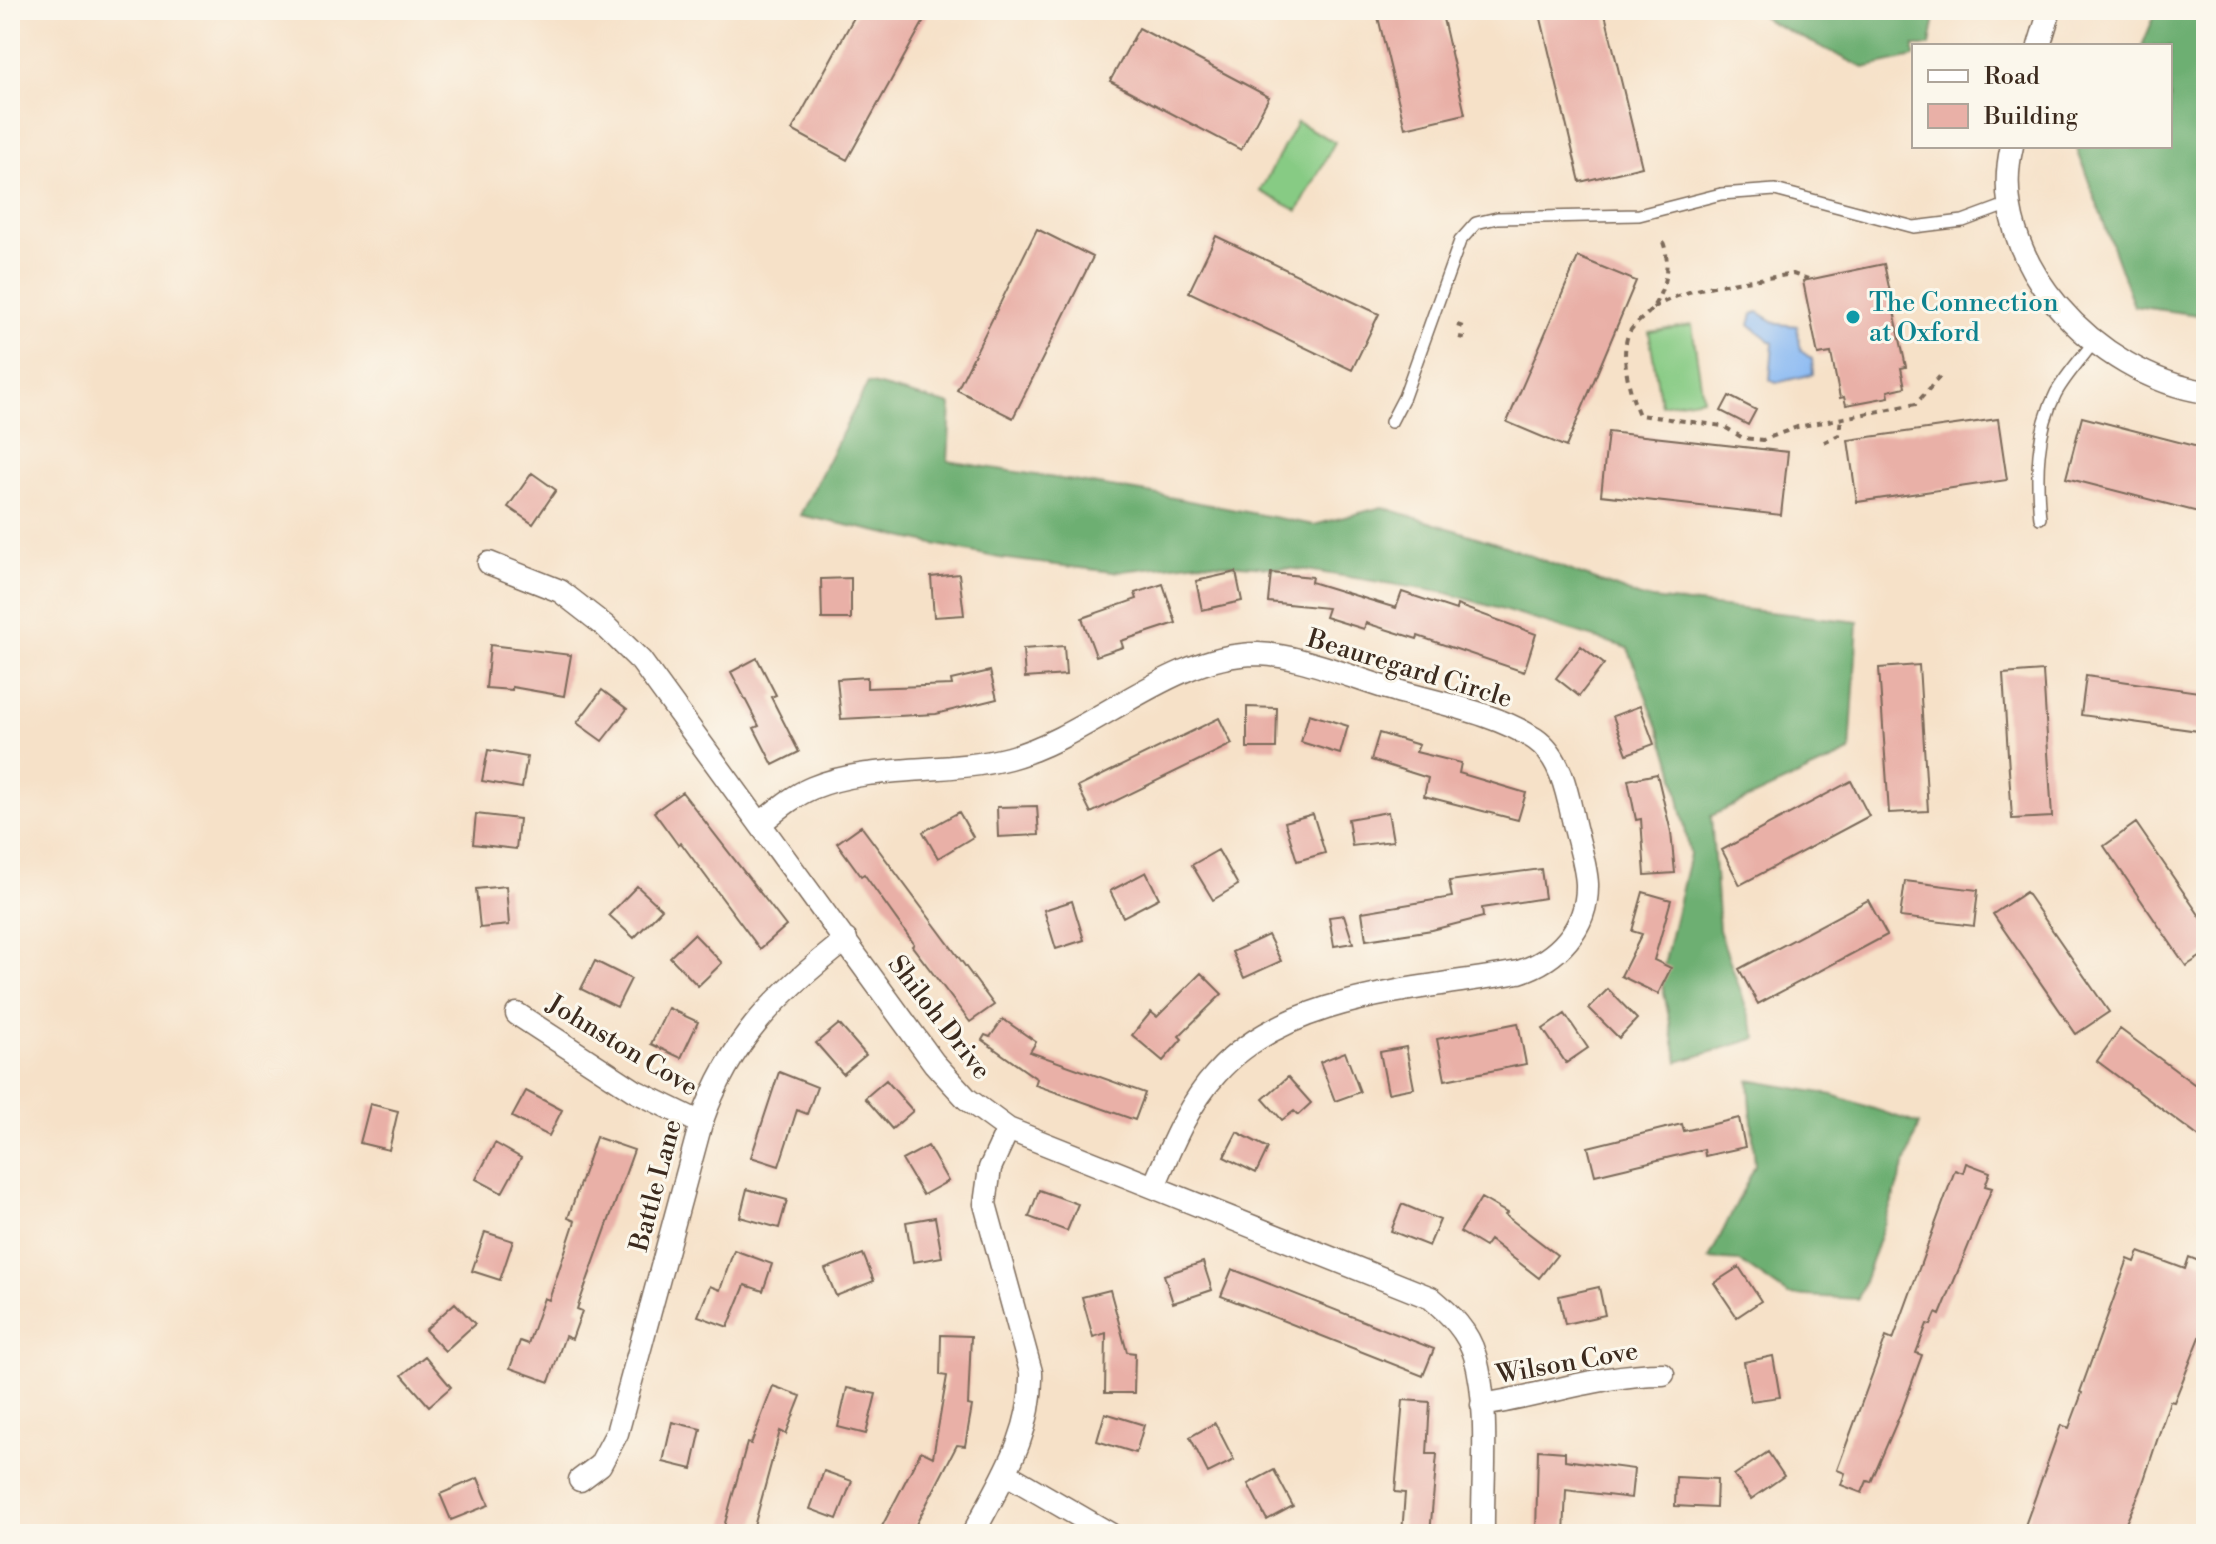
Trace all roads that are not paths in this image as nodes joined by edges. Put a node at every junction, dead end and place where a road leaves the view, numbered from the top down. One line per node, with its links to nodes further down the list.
1 (2050, 10): 2 (street)
2 (2040, 44)
3 (2011, 148): 4 (street)
4 (2009, 204): 5 (street); 7 (lane)
5 (2094, 342): 6 (street); 8 (lane)
6 (2206, 392)
7 (1391, 422)
8 (2040, 518)
9 (489, 563): 10 (street, Shiloh Drive)
10 (762, 822): 11 (street, Shiloh Drive); 15 (street, Beauregard Circle)
11 (846, 940): 13 (street, Battle Lane); 14 (street, Shiloh Drive)
12 (517, 1014): 13 (street, Johnston Cove)
13 (701, 1123): 19 (street, Battle Lane)
14 (1008, 1129): 15 (street, Shiloh Drive); 18 (street)
15 (1154, 1186): 17 (street, Shiloh Drive)
16 (1663, 1374): 17 (street, Wilson Cove)
17 (1482, 1405): 22 (street, Shiloh Drive)
18 (1005, 1473): 20 (street); 21 (street)
19 (580, 1480)
20 (973, 1534)
21 (1110, 1534)
22 (1483, 1534)

